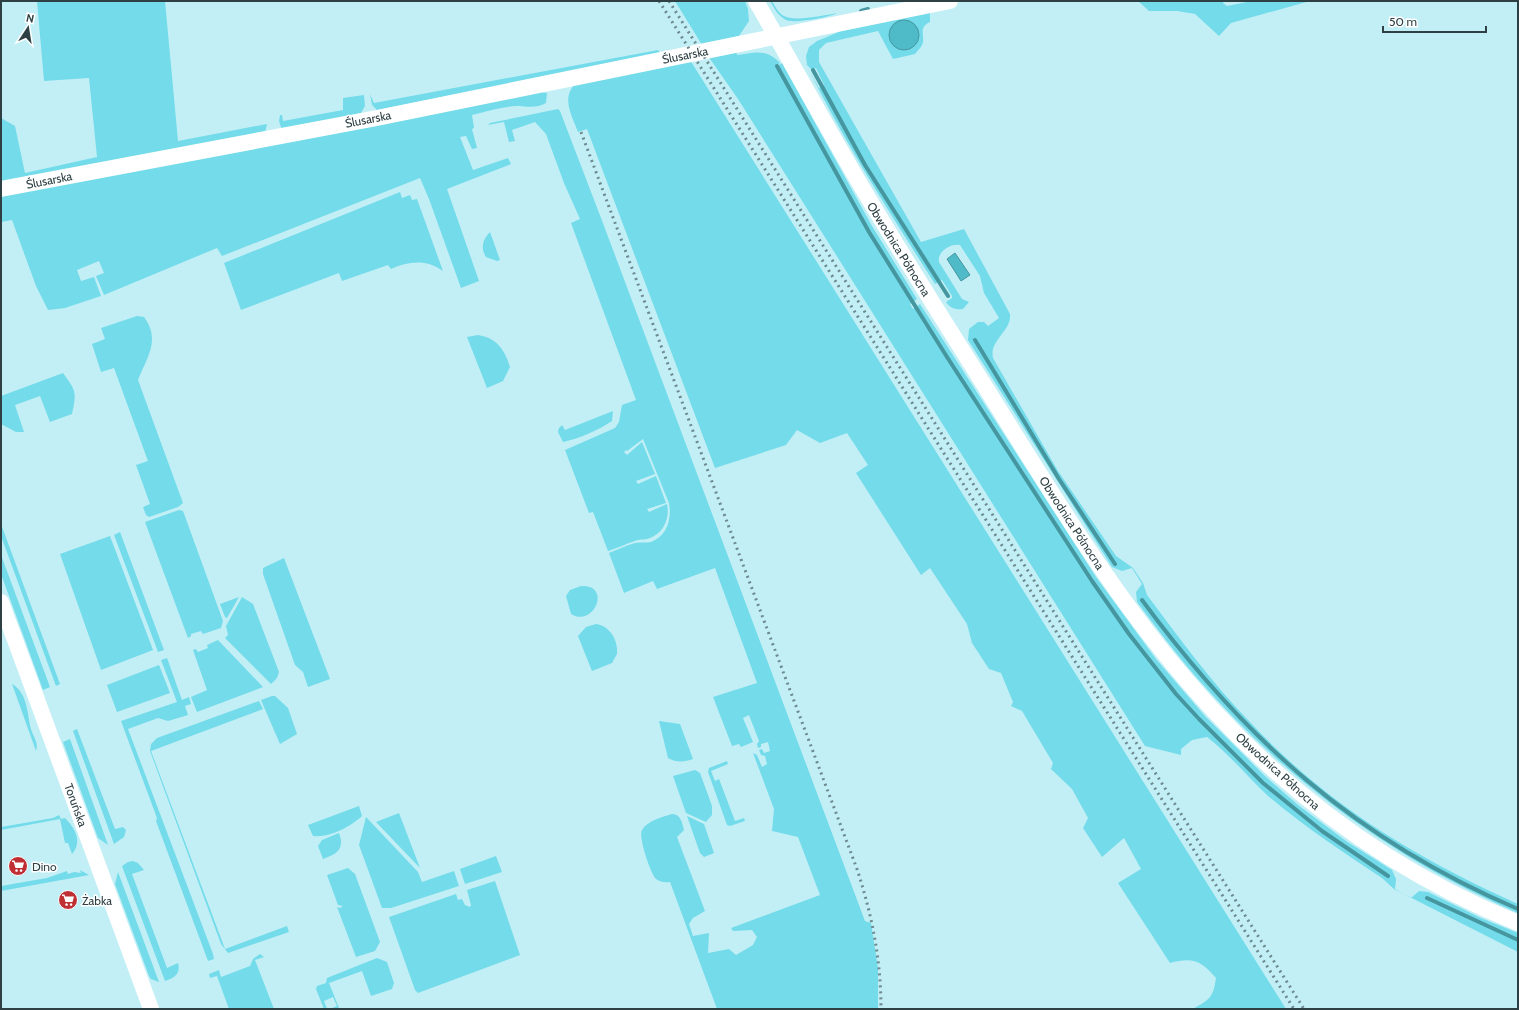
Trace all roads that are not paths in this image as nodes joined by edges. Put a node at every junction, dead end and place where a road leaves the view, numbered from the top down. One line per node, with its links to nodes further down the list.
1 (756, 1): 3 (street, Obwodnica Północna)
2 (950, 1): 3 (street, Ślusarska)
3 (777, 36): 4 (street, Ślusarska); 6 (street, Obwodnica Północna)
4 (1, 189)
5 (1, 602): 7 (street, Toruńska)
6 (1518, 923)
7 (151, 1009)

